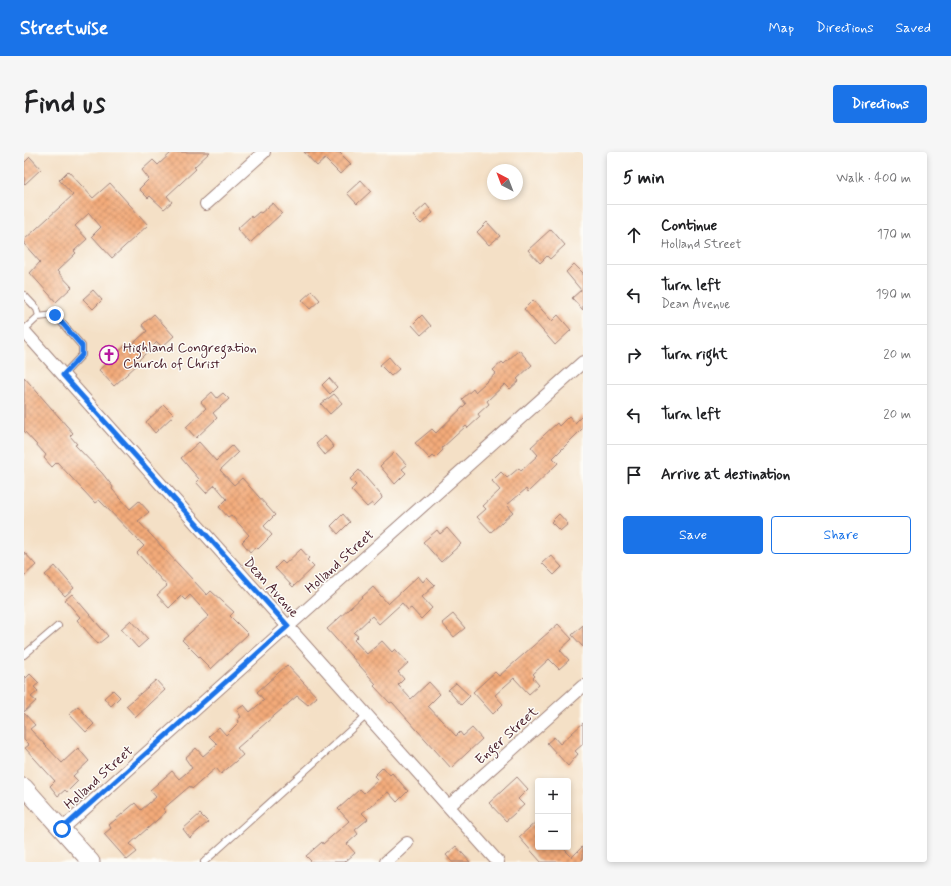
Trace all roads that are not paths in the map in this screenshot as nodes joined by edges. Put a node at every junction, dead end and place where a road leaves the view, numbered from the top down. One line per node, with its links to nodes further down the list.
1 (264, 152): 2 (street)
2 (206, 204)
3 (24, 295): 4 (lane)
4 (38, 317): 5 (lane); 7 (lane)
5 (24, 331): 7 (street, Dean Avenue)
6 (583, 362): 9 (street, Holland Street)
7 (63, 375): 9 (street, Dean Avenue)
8 (58, 626): 10 (lane)
9 (288, 626): 12 (street, Dean Avenue); 15 (street, Holland Street)
10 (24, 655)
11 (583, 686): 14 (street, Enger Street)
12 (367, 715): 14 (street, Dean Avenue); 18 (lane)
13 (24, 787): 15 (street)
14 (449, 806): 20 (street, Dean Avenue)
15 (62, 829): 17 (street)
16 (406, 844): 19 (street)
17 (91, 862)
18 (204, 862)
19 (386, 862)
20 (498, 862)

